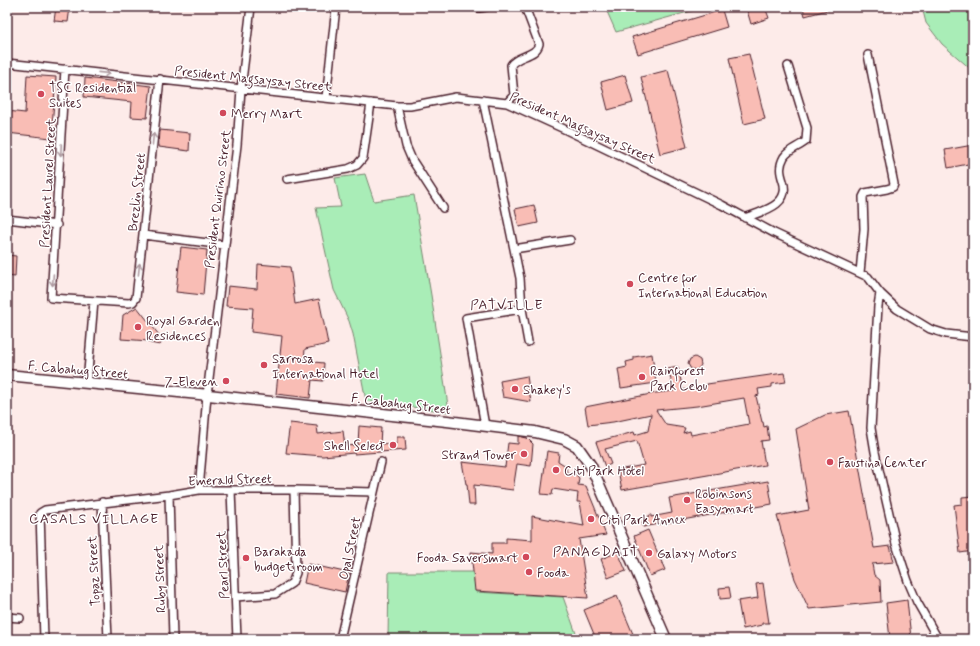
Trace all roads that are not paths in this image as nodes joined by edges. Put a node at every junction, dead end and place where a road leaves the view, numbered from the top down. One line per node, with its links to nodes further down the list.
1 (251, 7): 11 (street, President Quirino Street)
2 (336, 7): 12 (street)
3 (486, 7): 5 (street)
4 (525, 7): 15 (street)
5 (479, 8)
6 (868, 55): 26 (street)
7 (7, 63): 9 (street, President Magsaysay Street)
8 (788, 66): 19 (street)
9 (65, 69): 10 (street, President Magsaysay Street, one-way to 10); 21 (street, President Laurel Street, one-way to 21)
10 (160, 79): 11 (street, President Magsaysay Street); 22 (street, Brezlin Street, one-way to 10)
11 (241, 89): 12 (street, President Magsaysay Street); 24 (street, President Quirino Street)
12 (326, 98): 14 (street, President Magsaysay Street)
13 (483, 100): 15 (street, President Magsaysay Street); 16 (street, President Magsaysay Street); 25 (street)
14 (371, 103): 16 (street, President Magsaysay Street); 17 (street)
15 (507, 103): 19 (street, President Magsaysay Street)
16 (397, 106): 18 (street)
17 (287, 179)
18 (443, 208)
19 (745, 218): 26 (street, President Magsaysay Street)
20 (7, 219): 21 (street)
21 (57, 225): 28 (street, President Laurel Street, one-way to 28)
22 (143, 235): 24 (street); 28 (street, Brezlin Street, one-way to 22)
23 (570, 240): 25 (street)
24 (224, 245): 34 (street, President Quirino Street)
25 (514, 249): 29 (street)
26 (860, 273): 27 (street, President Magsaysay Street)
27 (880, 293): 30 (street, President Magsaysay Street); 46 (street)
28 (94, 301): 33 (street)
29 (522, 309): 31 (street); 35 (street)
30 (973, 337)
31 (528, 342)
32 (7, 375): 33 (main road, F. Cabahug Street)
33 (87, 383): 34 (main road, F. Cabahug Street)
34 (207, 394): 35 (main road, F. Cabahug Street); 37 (street, President Quirino Street)
35 (485, 426): 52 (main road, F. Cabahug Street)
36 (381, 462): 40 (street, Opal Street)
37 (199, 490): 38 (street, Emerald Street); 41 (street, Emerald Street)
38 (231, 490): 39 (street, Emerald Street); 43 (street, Pearl Street)
39 (294, 490): 40 (street, Emerald Street); 43 (street)
40 (374, 492): 51 (street, Opal Street)
41 (169, 495): 42 (street, Emerald Street); 49 (street, Ruby Street)
42 (102, 502): 47 (street, Emerald Street); 48 (street, Topaz Street)
43 (236, 597): 50 (street, Pearl Street)
44 (7, 617): 45 (street)
45 (20, 618)
46 (937, 638): 53 (street)
47 (44, 639)
48 (108, 639)
49 (173, 639)
50 (237, 639)
51 (340, 639)
52 (666, 639)
53 (928, 639)

